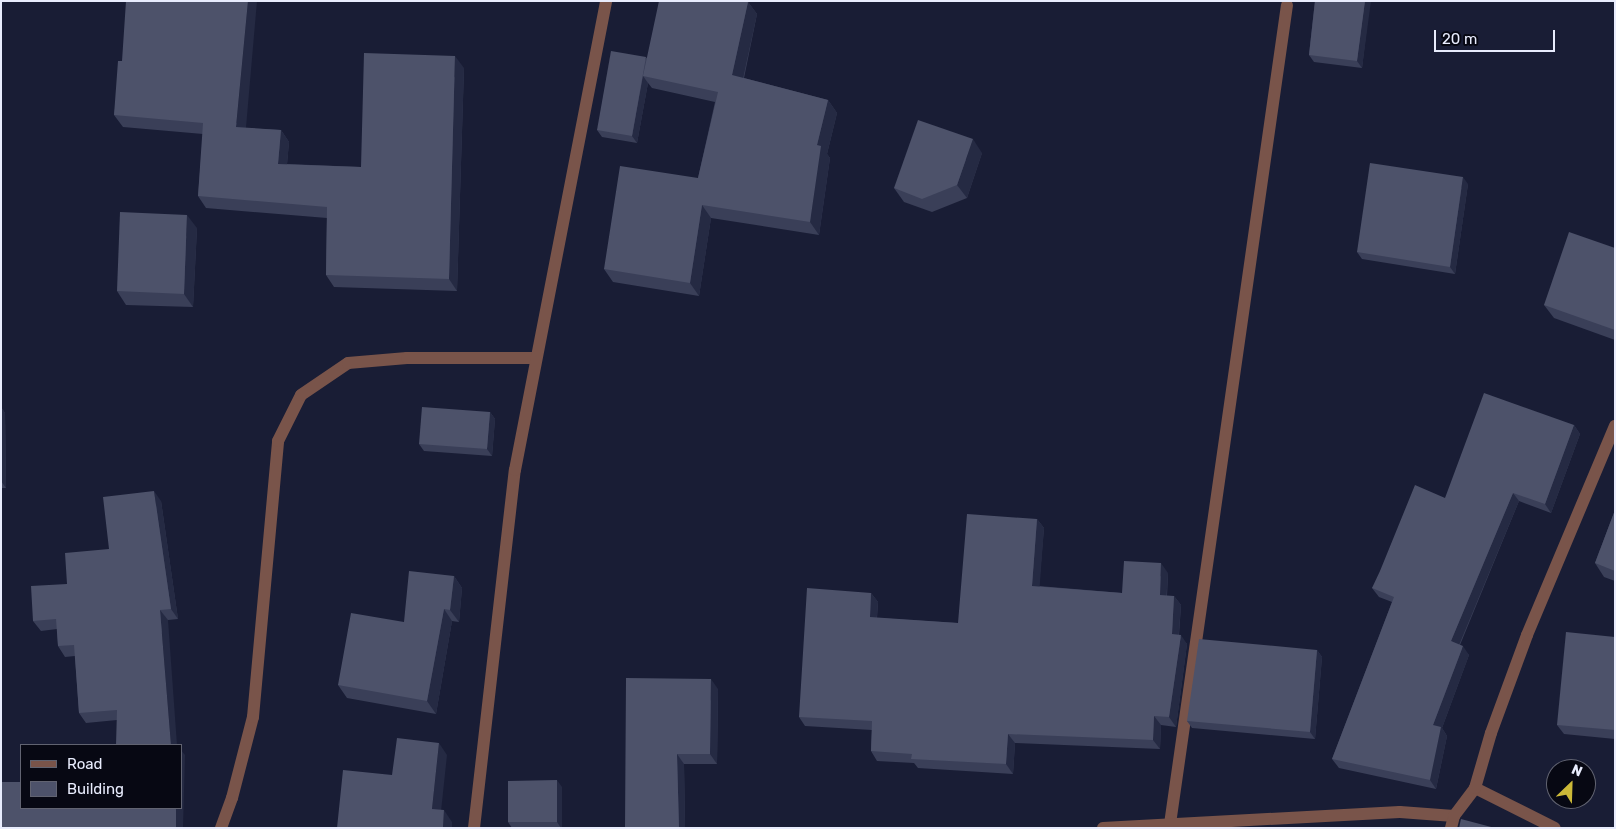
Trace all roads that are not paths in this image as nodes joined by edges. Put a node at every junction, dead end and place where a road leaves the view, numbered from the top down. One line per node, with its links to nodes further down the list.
1 (606, 1): 3 (street)
2 (1287, 6): 7 (street)
3 (536, 358): 8 (street); 9 (street)
4 (1615, 426): 5 (street)
5 (1475, 788): 6 (street); 11 (street)
6 (1452, 822): 7 (street)
7 (1170, 824): 10 (street)
8 (221, 828)
9 (474, 828)
10 (1102, 828)
11 (1555, 828)

